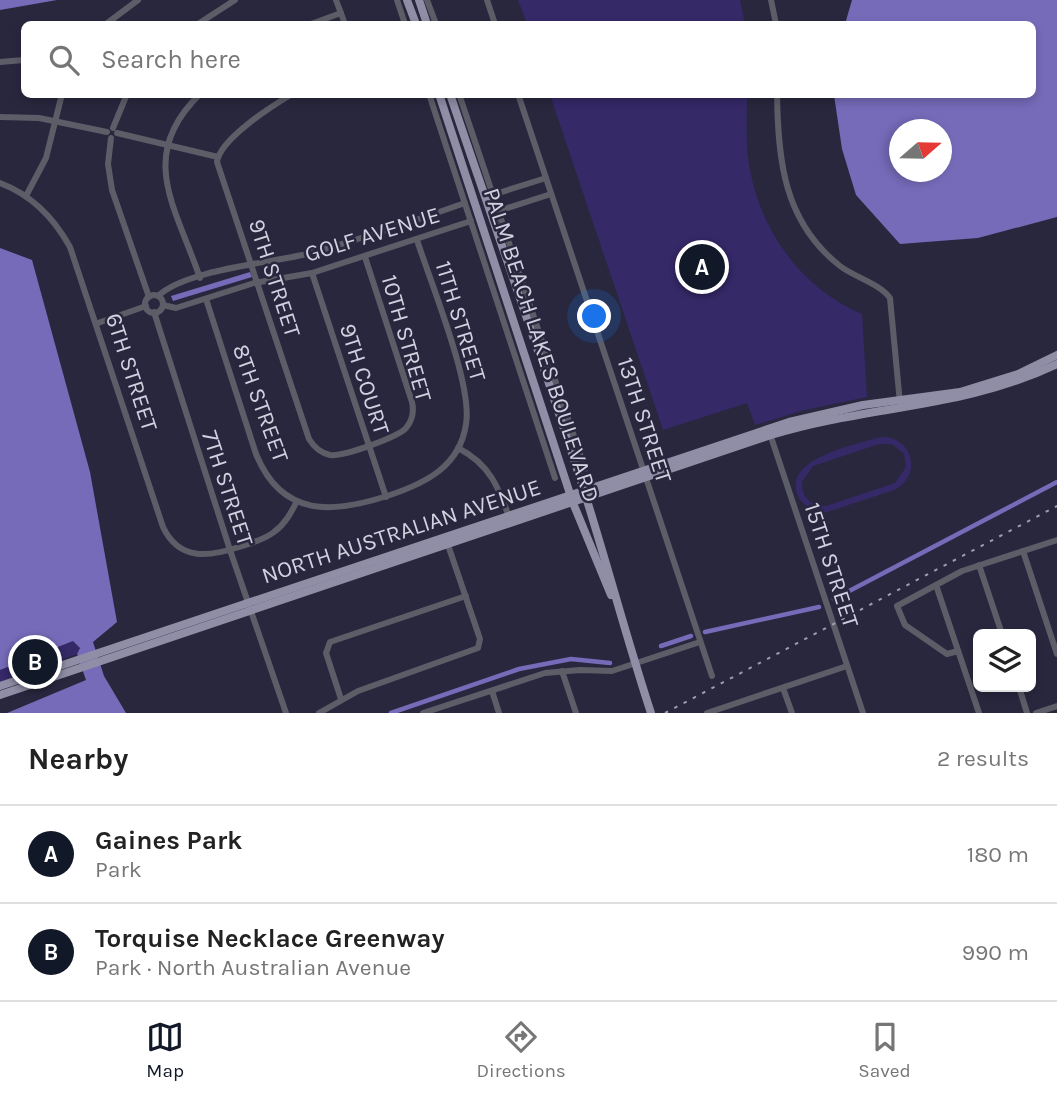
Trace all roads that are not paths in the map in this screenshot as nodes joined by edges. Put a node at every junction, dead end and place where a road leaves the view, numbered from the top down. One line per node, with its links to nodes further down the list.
1 (138, 0): 11 (street)
2 (235, 0): 12 (street)
3 (336, 0): 10 (street)
4 (397, 0): 15 (street)
5 (407, 0): 16 (main road)
6 (419, 0): 17 (main road)
7 (427, 0): 18 (street)
8 (487, 0): 19 (street)
9 (771, 0): 20 (street)
10 (341, 13): 13 (street); 14 (street)
11 (110, 21)
12 (203, 21)
13 (320, 21)
14 (344, 21)
15 (404, 21)
16 (415, 21)
17 (426, 21)
18 (435, 21)
19 (494, 21)
20 (775, 21)
21 (21, 60): 22 (street)
22 (0, 62)
23 (61, 98): 34 (street)
24 (125, 98): 35 (street)
25 (196, 98): 36 (street)
26 (286, 98): 37 (street)
27 (430, 98): 43 (street)
28 (440, 98): 50 (main road, PALM BEACH LAKES BOULEVARD)
29 (451, 98): 49 (main road, PALM BEACH LAKES BOULEVARD)
30 (460, 98): 41 (street)
31 (519, 98): 38 (street, 13TH STREET)
32 (777, 98): 67 (street)
33 (0, 117): 34 (street)
34 (56, 121): 35 (street); 42 (street)
35 (112, 133): 36 (street); 55 (street)
36 (166, 145): 37 (street); 52 (street)
37 (218, 157): 48 (street, 9TH STREET)
38 (546, 178): 40 (street, 13TH STREET); 41 (street)
39 (0, 183): 42 (street, 6TH STREET)
40 (551, 194): 44 (street); 73 (street, 13TH STREET)
41 (492, 195): 44 (street)
42 (26, 196): 60 (street, 6TH STREET)
43 (465, 203): 45 (street); 48 (street, GOLF AVENUE)
44 (498, 211): 49 (street)
45 (471, 221): 46 (street, GOLF AVENUE); 50 (street)
46 (417, 240): 47 (street, GOLF AVENUE); 71 (street, 11TH STREET)
47 (365, 257): 51 (street, GOLF AVENUE); 70 (street, 10TH STREET)
48 (253, 263): 52 (street, GOLF AVENUE); 53 (street, 9TH STREET)
49 (511, 264): 61 (main road, PALM BEACH LAKES BOULEVARD); 69 (street)
50 (492, 269): 62 (main road, PALM BEACH LAKES BOULEVARD); 66 (street)
51 (312, 273): 53 (street, GOLF AVENUE); 70 (street, 9TH COURT)
52 (200, 278): 54 (street, GOLF AVENUE)
53 (258, 282): 56 (street, GOLF AVENUE); 70 (street, 9TH STREET)
54 (158, 296): 55 (street); 57 (street)
55 (149, 297): 58 (street)
56 (206, 299): 57 (street, GOLF AVENUE); 78 (street, 8TH STREET)
57 (163, 305): 59 (street)
58 (146, 306): 59 (street); 60 (street)
59 (154, 312): 82 (street, 7TH STREET)
60 (97, 323): 82 (street, 6TH STREET)
61 (535, 348): 62 (main road); 69 (main road, PALM BEACH LAKES BOULEVARD)
62 (525, 352): 65 (main road, PALM BEACH LAKES BOULEVARD)
63 (1057, 355): 67 (main road, NORTH AUSTRALIAN AVENUE)
64 (1057, 364): 67 (main road, NORTH AUSTRALIAN AVENUE)
65 (535, 383): 66 (street); 77 (main road, PALM BEACH LAKES BOULEVARD)
66 (526, 386): 74 (street)
67 (900, 404): 68 (main road, NORTH AUSTRALIAN AVENUE)
68 (769, 432): 73 (main road, NORTH AUSTRALIAN AVENUE); 94 (street, 15TH STREET)
69 (569, 434): 72 (street); 75 (main road, PALM BEACH LAKES BOULEVARD)
70 (368, 445): 76 (street, 9TH COURT)
71 (458, 448): 76 (street, 11TH STREET); 79 (street)
72 (585, 469)
73 (645, 474): 75 (main road, NORTH AUSTRALIAN AVENUE); 90 (street, 13TH STREET)
74 (555, 478)
75 (585, 494): 77 (main road, NORTH AUSTRALIAN AVENUE); 88 (main road, PALM BEACH LAKES BOULEVARD)
76 (386, 497): 78 (street, 8TH STREET)
77 (572, 499): 79 (main road, NORTH AUSTRALIAN AVENUE); 88 (main road, PALM BEACH LAKES BOULEVARD)
78 (297, 501): 82 (street, 6TH STREET)
79 (509, 518): 80 (main road, NORTH AUSTRALIAN AVENUE)
80 (446, 539): 86 (street); 87 (main road, NORTH AUSTRALIAN AVENUE)
81 (1057, 540): 83 (street)
82 (230, 550): 87 (street, 7TH STREET)
83 (1023, 551): 84 (street); 92 (street)
84 (979, 565): 85 (street); 89 (street)
85 (936, 585): 91 (street); 91 (street)
86 (466, 596): 103 (street); 103 (street)
87 (250, 605): 97 (main road, NORTH AUSTRALIAN AVENUE); 106 (street, 7TH STREET)
88 (615, 605): 93 (main road, PALM BEACH LAKES BOULEVARD)
89 (1000, 629)
90 (700, 642): 93 (street); 96 (street, 13TH STREET)
91 (958, 651): 115 (street)
92 (1057, 654)
93 (635, 664): 95 (street); 111 (main road, PALM BEACH LAKES BOULEVARD)
94 (847, 666): 99 (street); 114 (street, 15TH STREET)
95 (562, 671): 100 (street); 110 (street)
96 (712, 676)
97 (24, 680): 98 (main road, NORTH AUSTRALIAN AVENUE); 102 (main road, NORTH AUSTRALIAN AVENUE)
98 (0, 686)
99 (783, 688): 105 (street); 113 (street)
100 (492, 691): 108 (street); 109 (street)
101 (1021, 692): 116 (street)
102 (0, 695)
103 (341, 699): 107 (street)
104 (1057, 706): 117 (street)
105 (723, 710): 112 (street)
106 (286, 713)
107 (319, 713)
108 (424, 713)
109 (499, 713)
110 (576, 713)
111 (652, 713)
112 (707, 713)
113 (792, 713)
114 (863, 713)
115 (979, 713)
116 (1027, 713)
117 (1036, 713)

